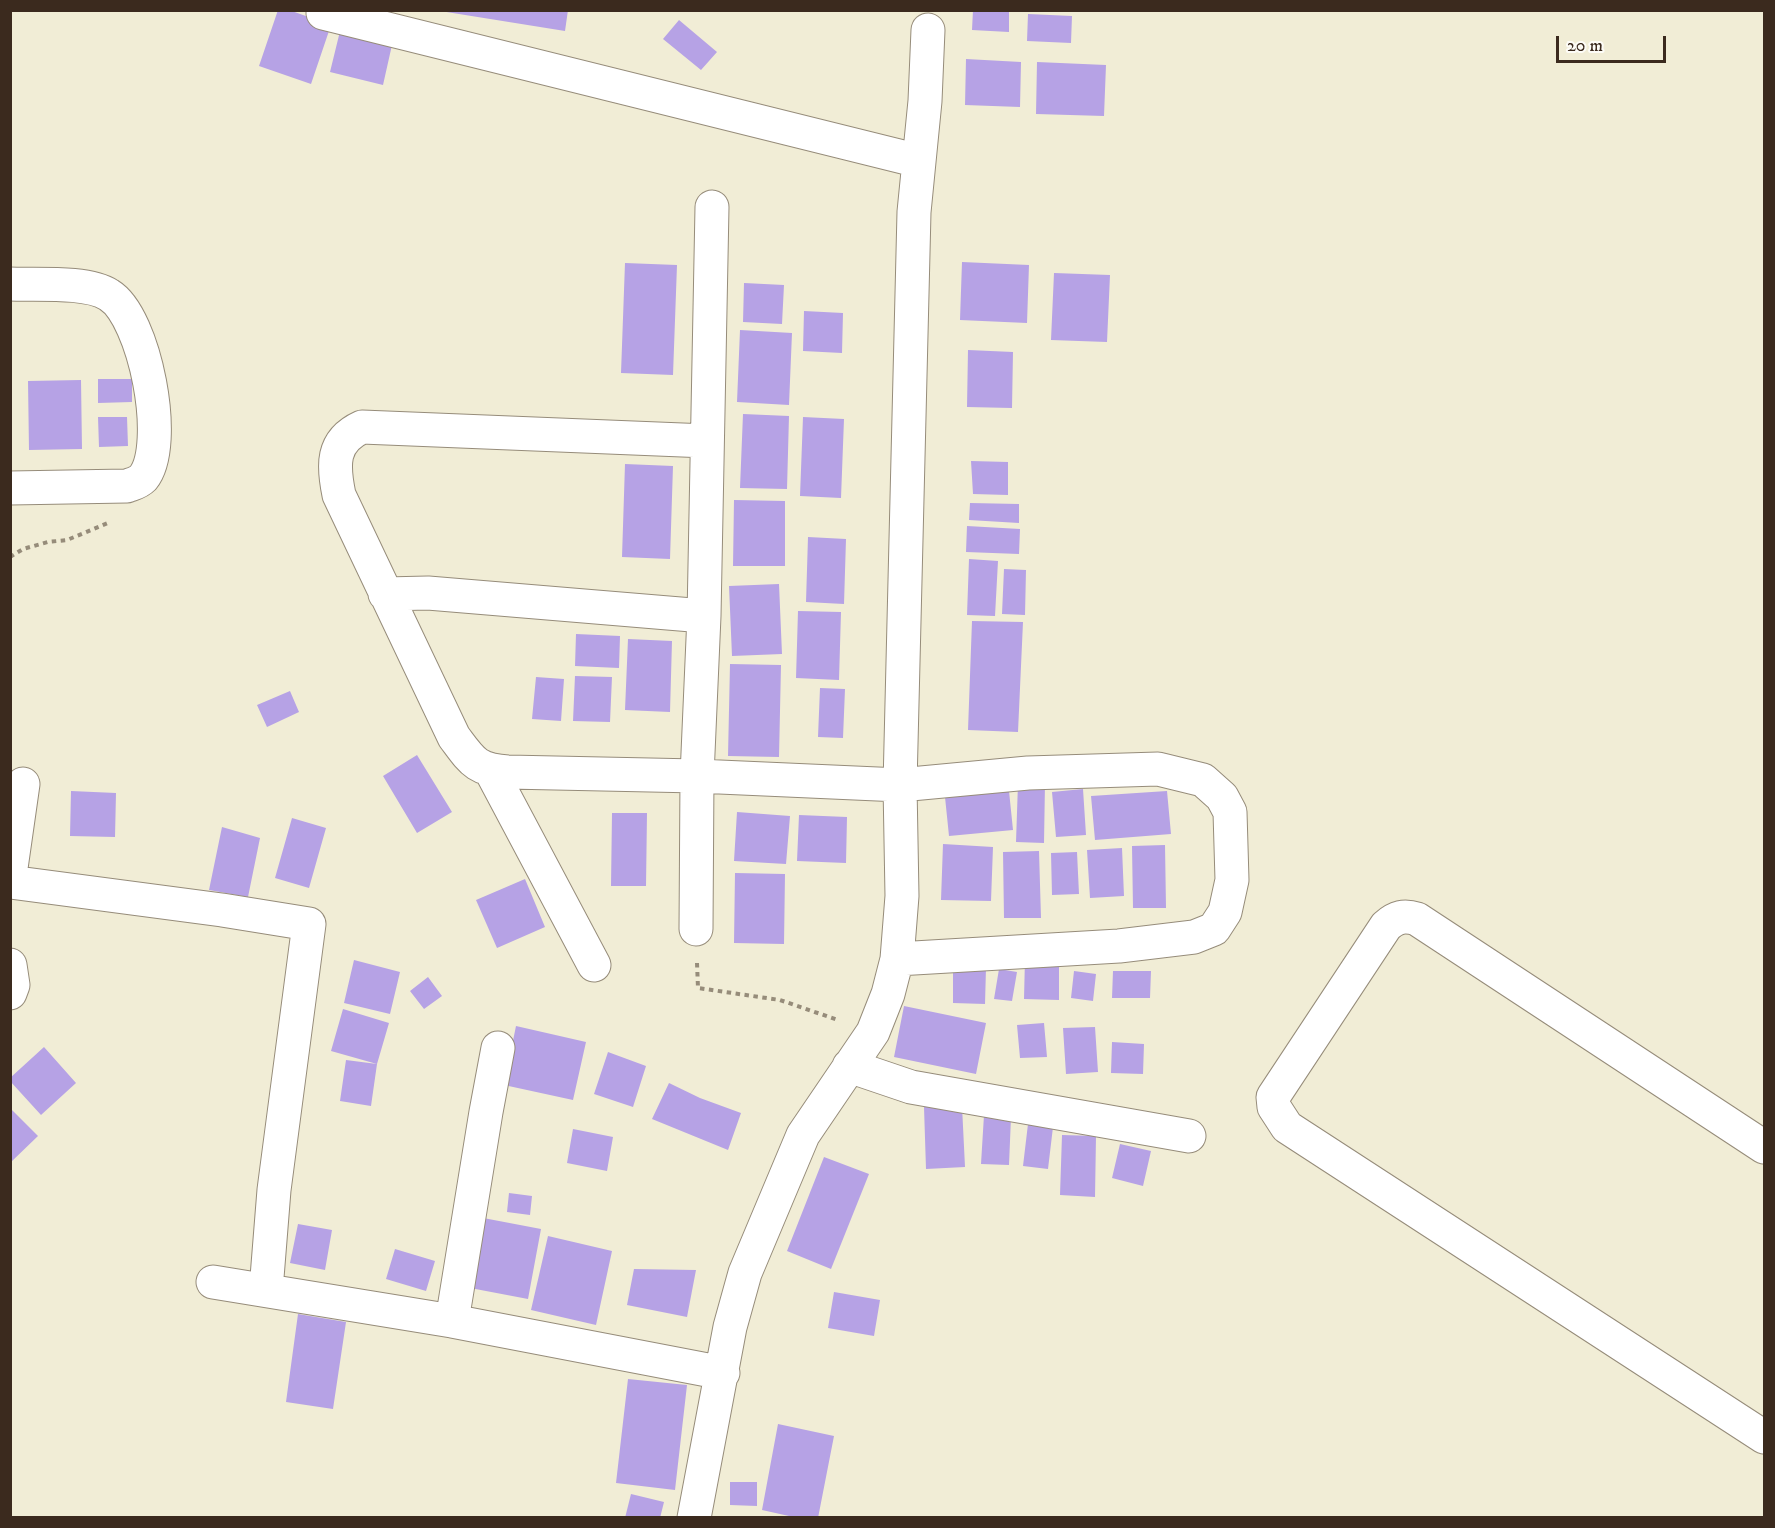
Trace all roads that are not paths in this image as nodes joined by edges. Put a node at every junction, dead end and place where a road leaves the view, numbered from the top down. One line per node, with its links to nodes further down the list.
1 (323, 13): 3 (street)
2 (928, 30): 3 (street)
3 (919, 161): 13 (street)
4 (712, 207): 6 (street)
5 (10, 284): 7 (street)
6 (707, 441): 8 (street); 9 (street)
7 (10, 488)
8 (385, 594): 9 (street); 10 (street)
9 (704, 616): 11 (street)
10 (491, 771): 11 (street); 19 (street)
11 (697, 776): 13 (street); 16 (street)
12 (23, 784): 14 (street)
13 (900, 785): 17 (street); 17 (street)
14 (10, 874)
15 (10, 882): 26 (street)
16 (696, 929)
17 (897, 959): 22 (street)
18 (10, 964): 20 (street)
19 (594, 965)
20 (10, 993)
21 (498, 1048): 27 (street)
22 (849, 1066): 23 (street); 28 (street)
23 (1189, 1136)
24 (1764, 1147): 29 (street)
25 (213, 1282): 26 (street)
26 (266, 1290): 27 (street)
27 (452, 1321): 28 (street)
28 (723, 1373): 30 (street)
29 (1764, 1437)
30 (694, 1518)

